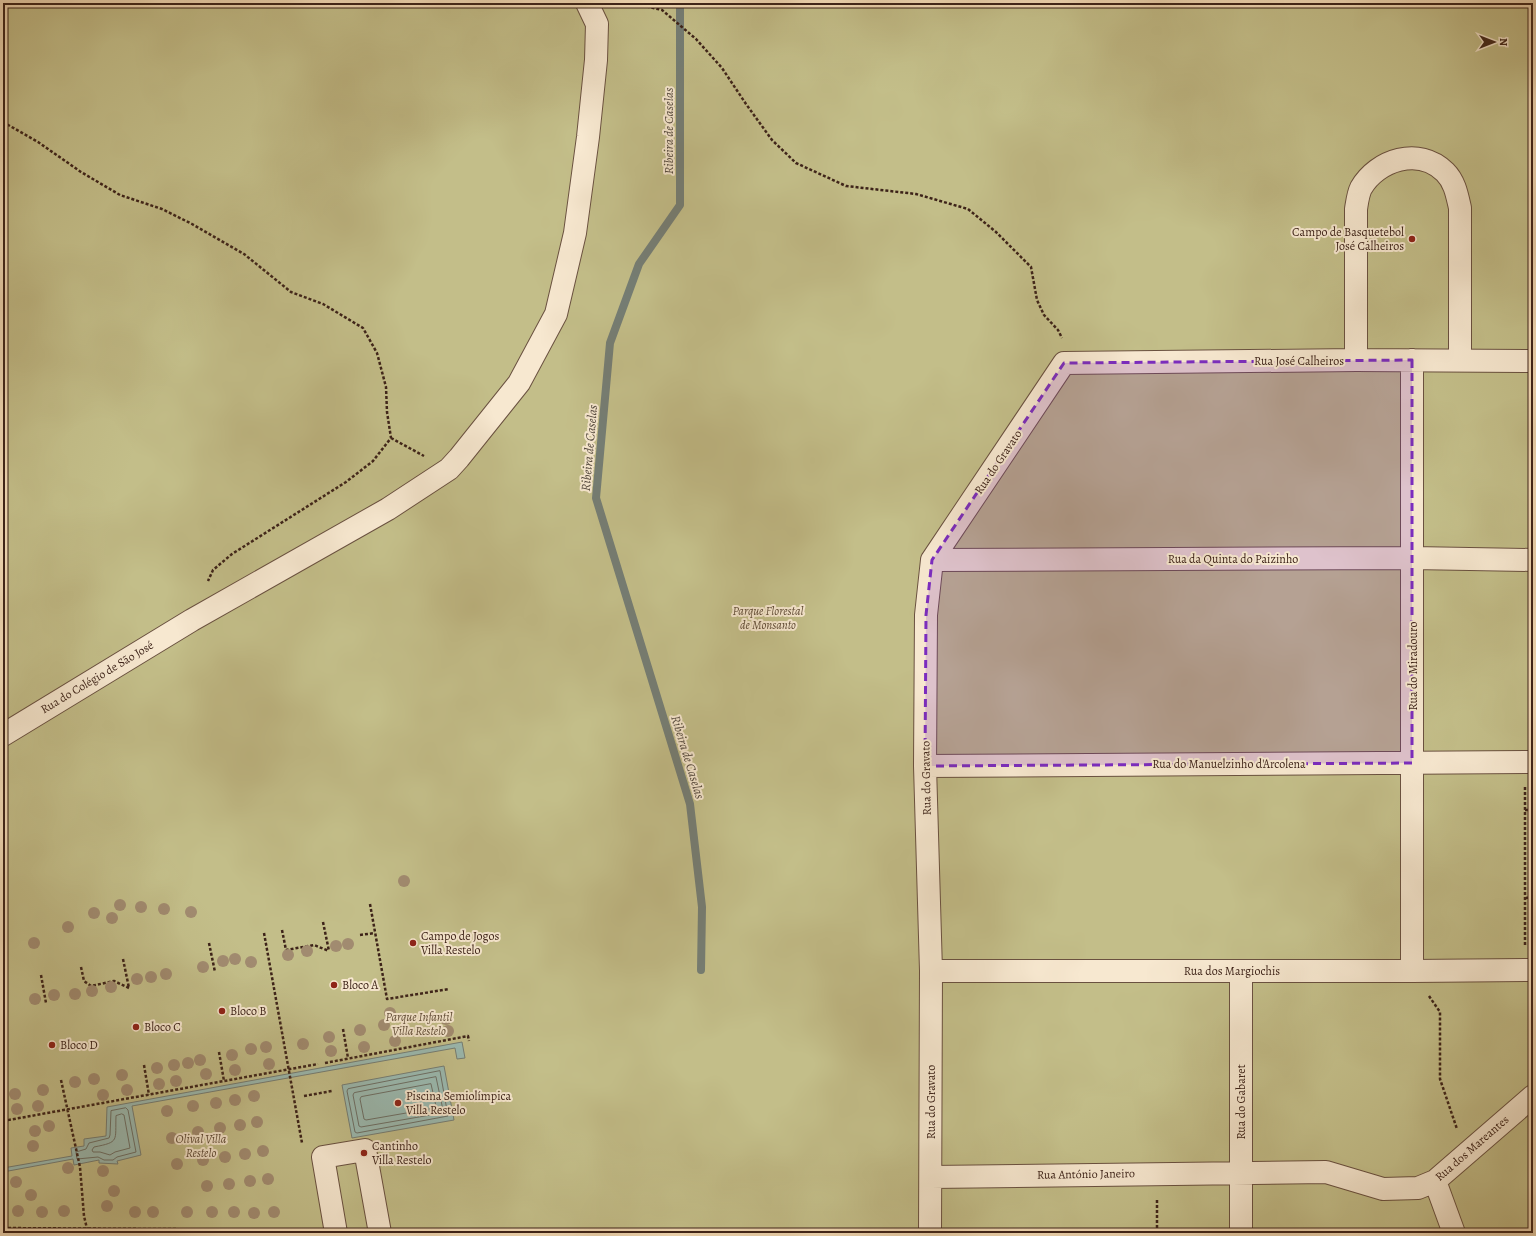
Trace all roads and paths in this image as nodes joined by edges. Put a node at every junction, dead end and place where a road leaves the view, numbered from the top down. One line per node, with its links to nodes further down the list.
1 (587, 3): 10 (street, Rua do Colégio de São José)
2 (632, 3): 8 (path)
3 (3, 122): 9 (path)
4 (1356, 360): 5 (street, Rua José Calheiros); 6 (street); 8 (street, Rua José Calheiros)
5 (1412, 360): 6 (street, Rua José Calheiros); 11 (street, Rua do Miradouro)
6 (1460, 360): 7 (street, Rua José Calheiros)
7 (1533, 361)
8 (1064, 363): 12 (street, Rua do Gravato)
9 (391, 438): 10 (path); 14 (path)
10 (449, 469): 15 (street, Rua do Colégio de São José)
11 (1413, 558): 12 (street, Rua da Quinta do Paizinho); 13 (street, Rua da Quinta do Paizinho); 17 (street, Rua do Miradouro)
12 (932, 560): 18 (street, Rua do Gravato)
13 (1533, 560)
14 (207, 584)
15 (3, 735)
16 (1529, 762): 17 (street, Rua do Manuelzinho d'Arcolena); 19 (path)
17 (1412, 763): 18 (street, Rua do Manuelzinho d'Arcolena); 35 (street, Rua do Miradouro)
18 (925, 766): 33 (street, Rua do Gravato)
19 (1525, 810): 20 (path); 21 (path)
20 (1533, 810)
21 (1525, 898): 22 (path); 32 (path)
22 (1533, 898)
23 (370, 904): 27 (path)
24 (323, 922): 25 (path)
25 (282, 930)
26 (264, 933): 47 (path)
27 (375, 933): 28 (path); 38 (path)
28 (360, 936)
29 (209, 943): 36 (path)
30 (123, 959): 31 (path)
31 (81, 967)
32 (1529, 970): 35 (street, Rua dos Margiochis)
33 (931, 971): 34 (street, Rua dos Margiochis); 60 (street, Rua do Gravato)
34 (1241, 971): 35 (street, Rua dos Margiochis); 58 (street, Rua do Gabaret)
35 (1412, 971): 57 (path)
36 (215, 972)
37 (40, 975): 39 (path)
38 (449, 989)
39 (46, 1003)
40 (343, 1029): 43 (path)
41 (469, 1041): 43 (path)
42 (219, 1052): 49 (path)
43 (348, 1058): 44 (path)
44 (325, 1062)
45 (318, 1064): 47 (path)
46 (144, 1065): 51 (path)
47 (288, 1069): 49 (path); 56 (path)
48 (61, 1080): 54 (path)
49 (224, 1081): 51 (path)
50 (332, 1091): 52 (path)
51 (149, 1095): 54 (path)
52 (304, 1096)
53 (1533, 1096): 57 (street, Rua dos Mareantes)
54 (67, 1110): 55 (path); 64 (path)
55 (3, 1121)
56 (302, 1143)
57 (1466, 1154): 61 (street, Rua dos Mareantes)
58 (1241, 1172): 59 (street, Rua António Janeiro); 61 (street, Rua dos Mareantes); 74 (street, Rua do Gabaret)
59 (1157, 1173): 60 (street, Rua António Janeiro); 73 (path)
60 (931, 1176): 72 (street, Rua do Gravato)
61 (1435, 1182): 75 (street)
62 (3, 1228): 63 (path)
63 (12, 1228): 64 (path); 68 (path)
64 (87, 1228): 65 (path); 69 (path)
65 (182, 1229): 66 (path); 70 (path)
66 (262, 1231): 67 (path)
67 (335, 1231): 71 (street)
68 (12, 1233)
69 (88, 1233)
70 (182, 1233)
71 (380, 1233)
72 (930, 1233)
73 (1157, 1233)
74 (1241, 1233)
75 (1454, 1233)

